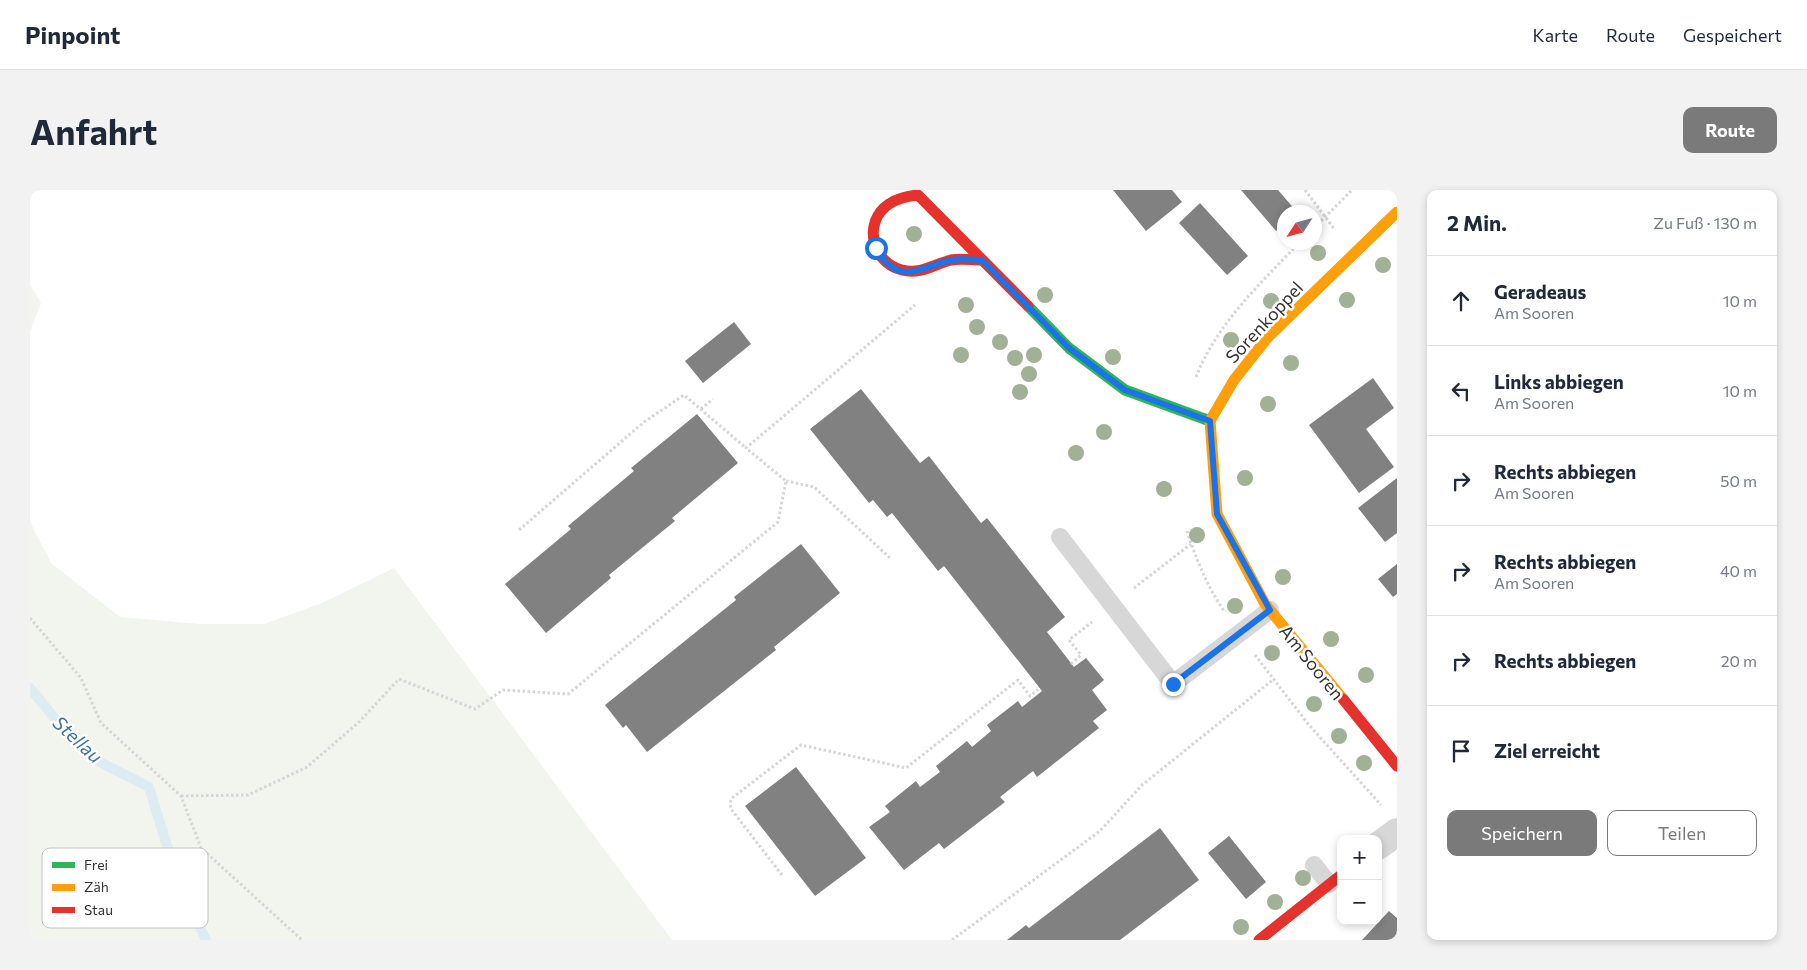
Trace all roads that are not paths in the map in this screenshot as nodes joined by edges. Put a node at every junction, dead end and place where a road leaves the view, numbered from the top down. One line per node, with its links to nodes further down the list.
1 (1397, 212): 3 (street, Sorenkoppel)
2 (982, 260): 2 (street); 3 (street)
3 (1210, 421): 5 (street, Am Sooren)
4 (1060, 537): 5 (lane)
5 (1270, 610): 6 (street, Am Sooren)
6 (1397, 766)
7 (1397, 832): 8 (street)
8 (1382, 843)
9 (1314, 866): 10 (lane)
10 (1335, 879): 11 (street)
11 (1259, 940)

